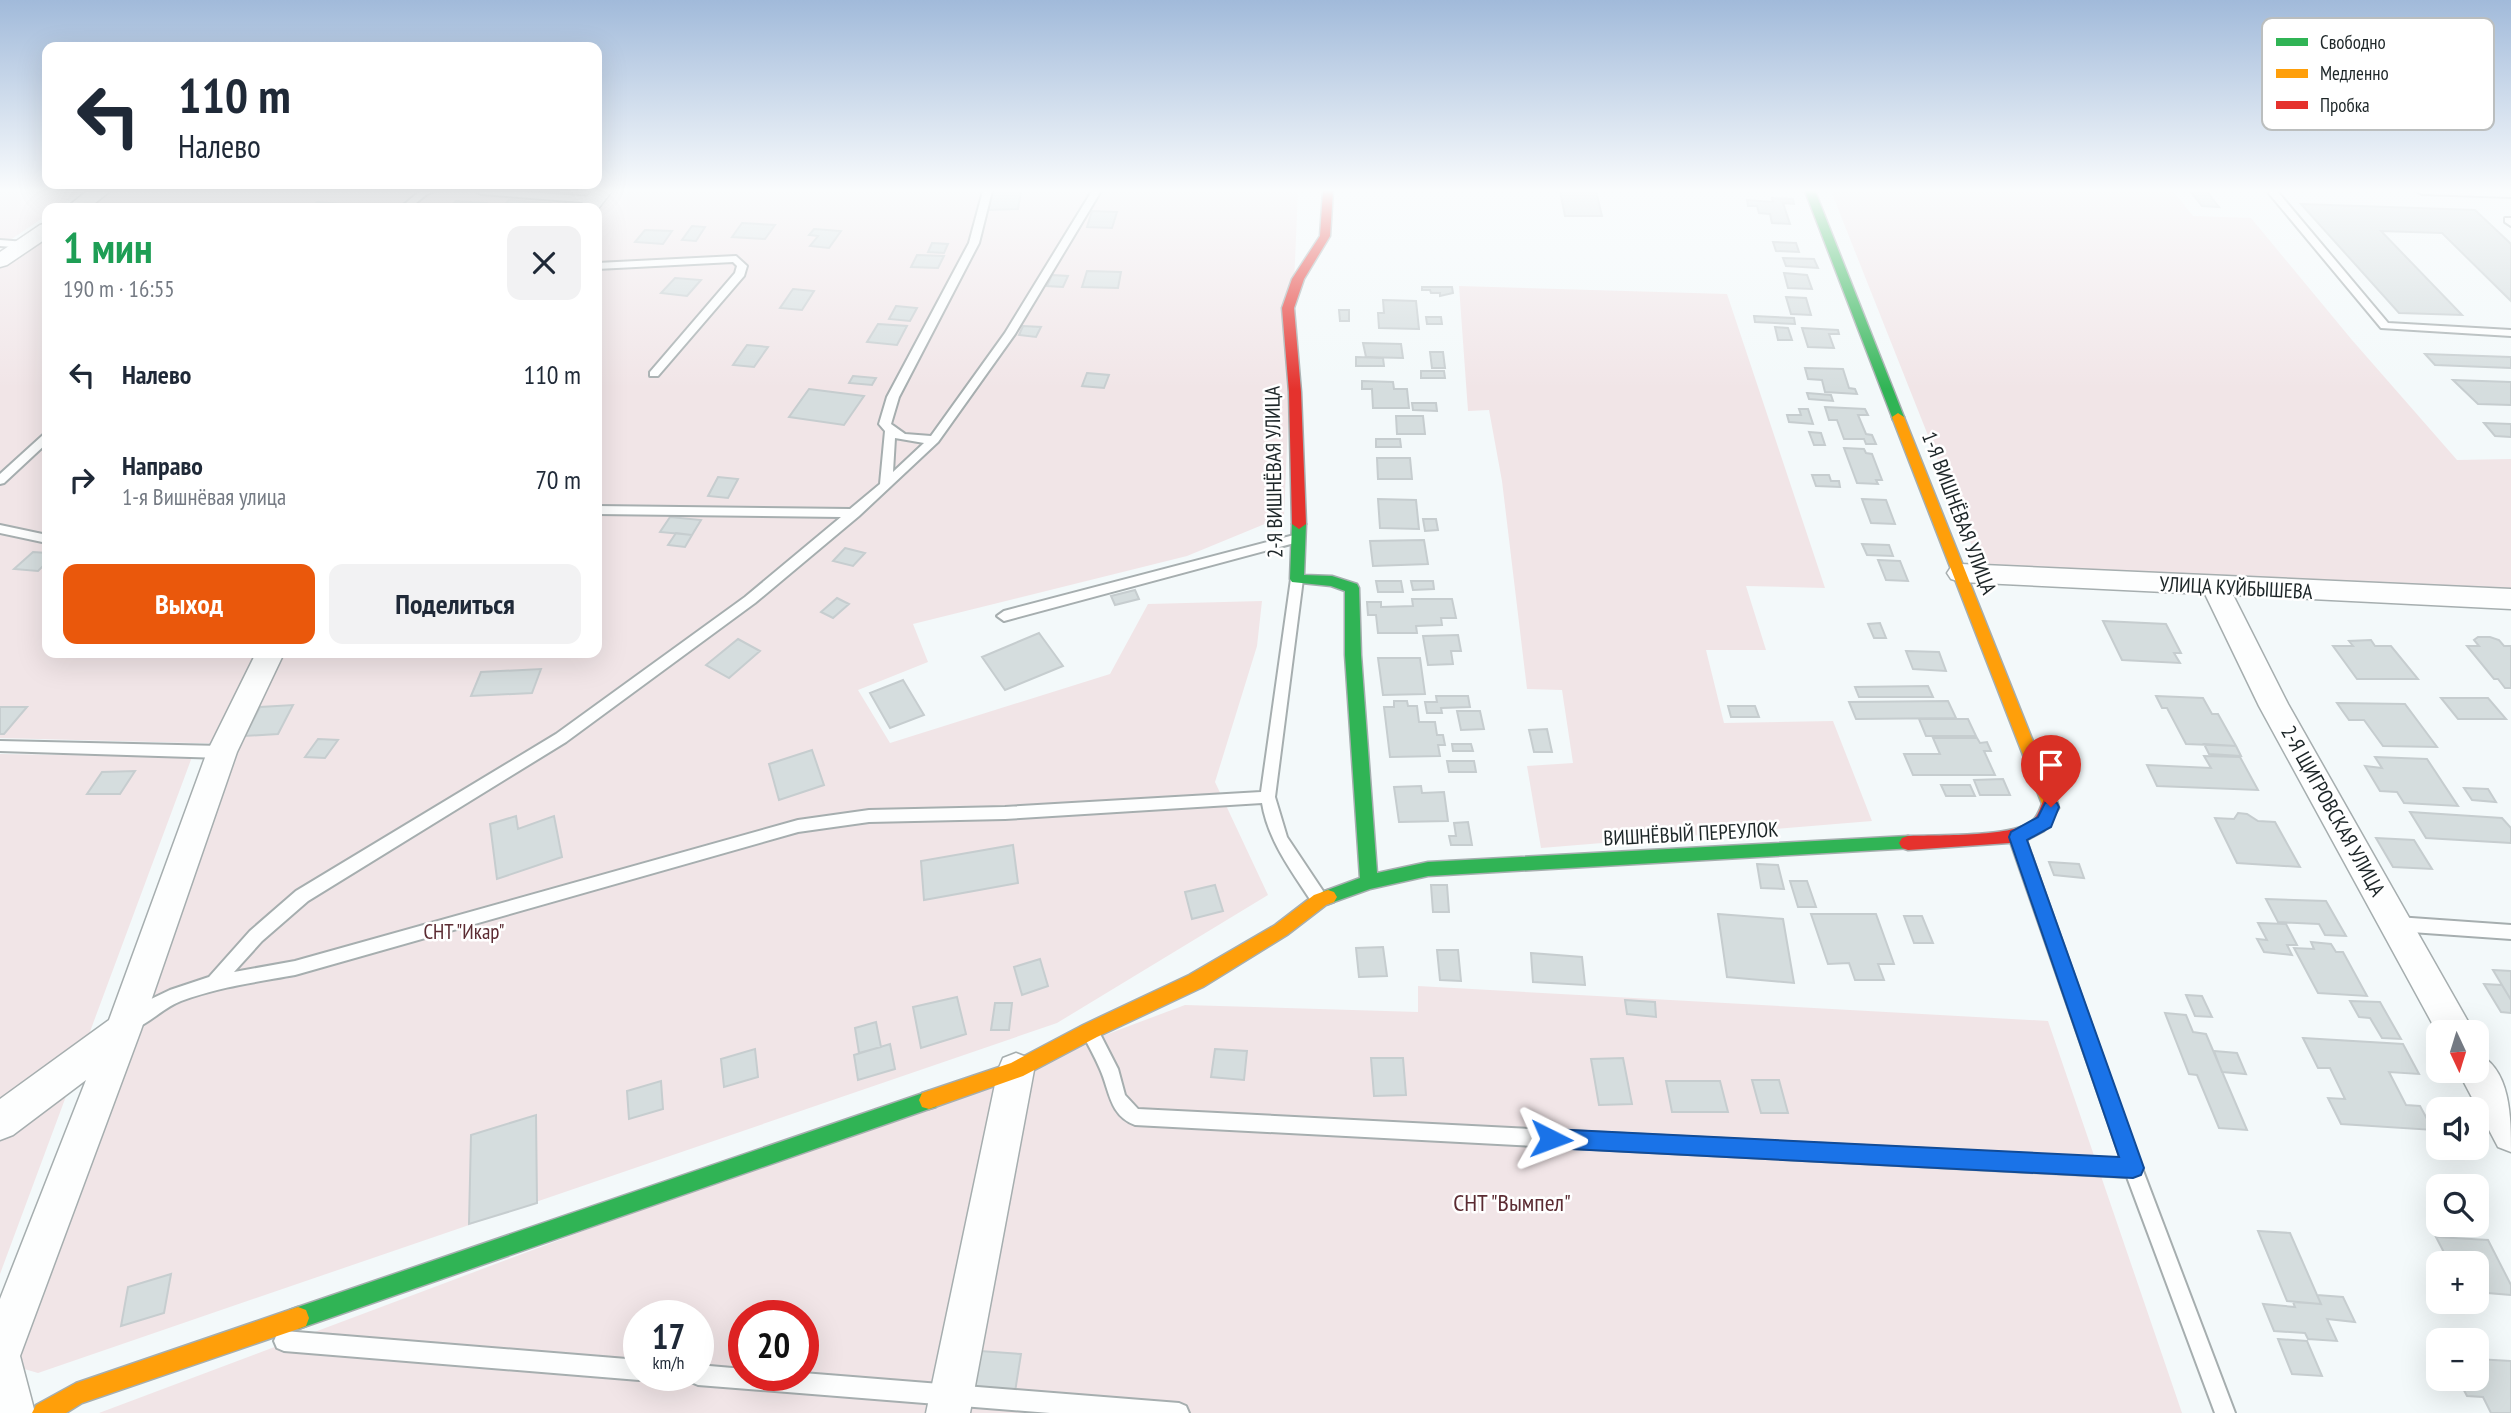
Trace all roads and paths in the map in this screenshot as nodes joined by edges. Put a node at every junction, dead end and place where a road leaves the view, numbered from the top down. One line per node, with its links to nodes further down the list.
1 (967, 257): 9 (lane)
2 (1056, 257): 10 (lane)
3 (1312, 257): 18 (street, 2-Я ВИШНЁВАЯ УЛИЦА)
4 (1836, 257): 19 (street, 1-Я ВИШНЁВАЯ УЛИЦА)
5 (2327, 257): 7 (lane)
6 (602, 266): 8 (lane)
7 (2511, 333)
8 (654, 374)
9 (890, 432): 10 (lane); 13 (lane)
10 (934, 440): 13 (lane)
11 (42, 442): 12 (lane)
12 (0, 480)
13 (886, 485): 15 (lane)
14 (602, 510): 15 (lane)
15 (855, 513): 33 (lane)
16 (0, 529): 17 (lane)
17 (42, 538)
18 (1299, 538): 20 (street, 2-Я ВИШНЁВАЯ УЛИЦА); 23 (lane)
19 (1961, 573): 21 (street, УЛИЦА КУЙБЫШЕВА); 28 (street, 1-Я ВИШНЁВАЯ УЛИЦА)
20 (1297, 579): 27 (lane); 29 (street, 2-Я ВИШНЁВАЯ УЛИЦА)
21 (2215, 587): 22 (street, УЛИЦА КУЙБЫШЕВА); 31 (street, 2-Я ЩИГРОВСКАЯ УЛИЦА)
22 (2511, 599)
23 (1004, 616)
24 (268, 658): 26 (street)
25 (0, 746): 26 (lane)
26 (222, 752): 35 (street)
27 (1268, 796): 30 (lane); 33 (lane)
28 (2018, 837): 29 (street, ВИШНЁВЫЙ ПЕРЕУЛОК); 41 (lane)
29 (1369, 882): 30 (street, ВИШНЁВЫЙ ПЕРЕУЛОК)
30 (1320, 900): 36 (street, ВИШНЁВЫЙ ПЕРЕУЛОК)
31 (2397, 924): 32 (lane); 34 (street, 2-Я ЩИГРОВСКАЯ УЛИЦА)
32 (2511, 932)
33 (215, 983): 35 (lane)
34 (2449, 1020)
35 (123, 1030): 39 (street); 43 (street)
36 (1090, 1031): 37 (street, ВИШНЁВЫЙ ПЕРЕУЛОК); 41 (lane)
37 (1016, 1070): 42 (street, ВИШНЁВЫЙ ПЕРЕУЛОК); 46 (street)
38 (2483, 1083): 40 (street)
39 (0, 1122)
40 (2511, 1134)
41 (2133, 1168): 50 (lane)
42 (242, 1338): 44 (lane); 48 (street, ВИШНЁВЫЙ ПЕРЕУЛОК)
43 (0, 1356): 47 (street)
44 (623, 1369)
45 (714, 1377): 46 (lane)
46 (950, 1404): 49 (lane)
47 (13, 1413)
48 (44, 1413)
49 (1179, 1413)
50 (2225, 1413)

